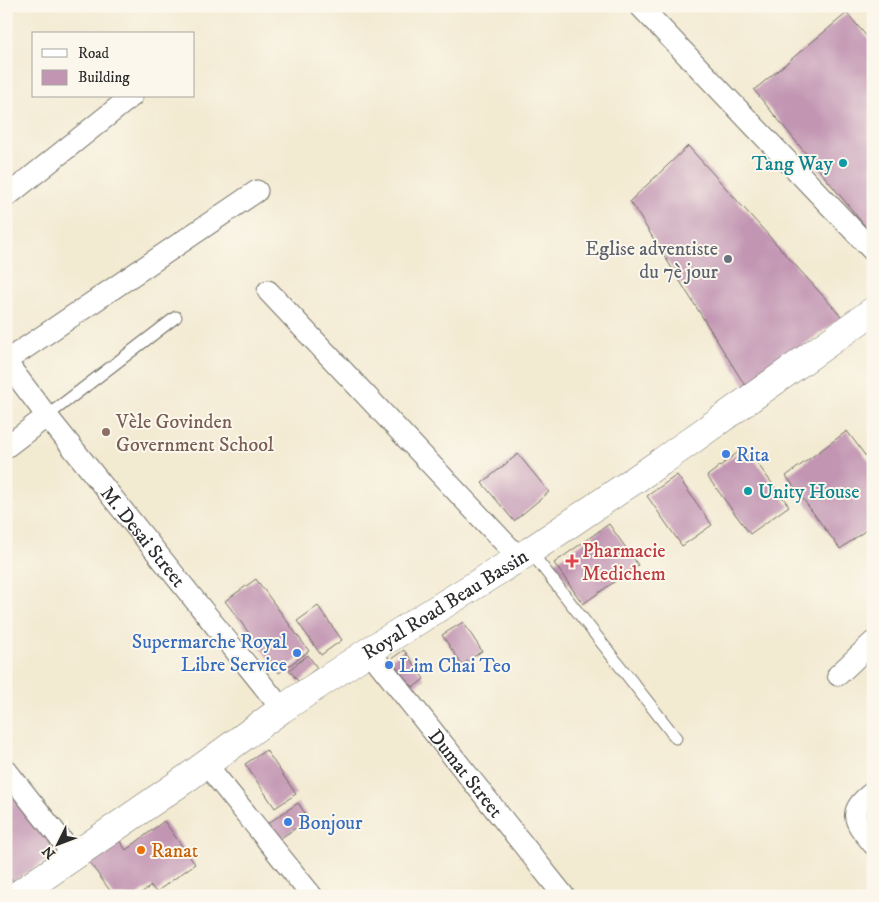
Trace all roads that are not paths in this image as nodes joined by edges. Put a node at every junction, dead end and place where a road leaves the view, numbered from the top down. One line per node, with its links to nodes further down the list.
1 (640, 6): 5 (street)
2 (130, 98): 4 (street)
3 (257, 191): 9 (street)
4 (6, 197)
5 (873, 251)
6 (268, 291): 12 (street)
7 (873, 311): 12 (main road, Royal Road Beau Bassin)
8 (176, 317): 10 (lane)
9 (6, 362): 10 (street, M. Desai Street)
10 (47, 416): 11 (street); 16 (street, M. Desai Street)
11 (6, 447)
12 (524, 555): 14 (main road, Royal Road Beau Bassin); 17 (lane)
13 (873, 642): 15 (street)
14 (370, 651): 16 (main road, Royal Road Beau Bassin); 25 (street, Dumat Street)
15 (838, 675)
16 (282, 710): 18 (main road, Royal Road Beau Bassin)
17 (676, 738)
18 (206, 764): 22 (main road, Royal Road Beau Bassin); 24 (street)
19 (6, 770): 22 (street)
20 (873, 792): 21 (street)
21 (873, 844)
22 (74, 856): 23 (main road, Royal Road Beau Bassin)
23 (16, 896)
24 (312, 896)
25 (564, 896)

